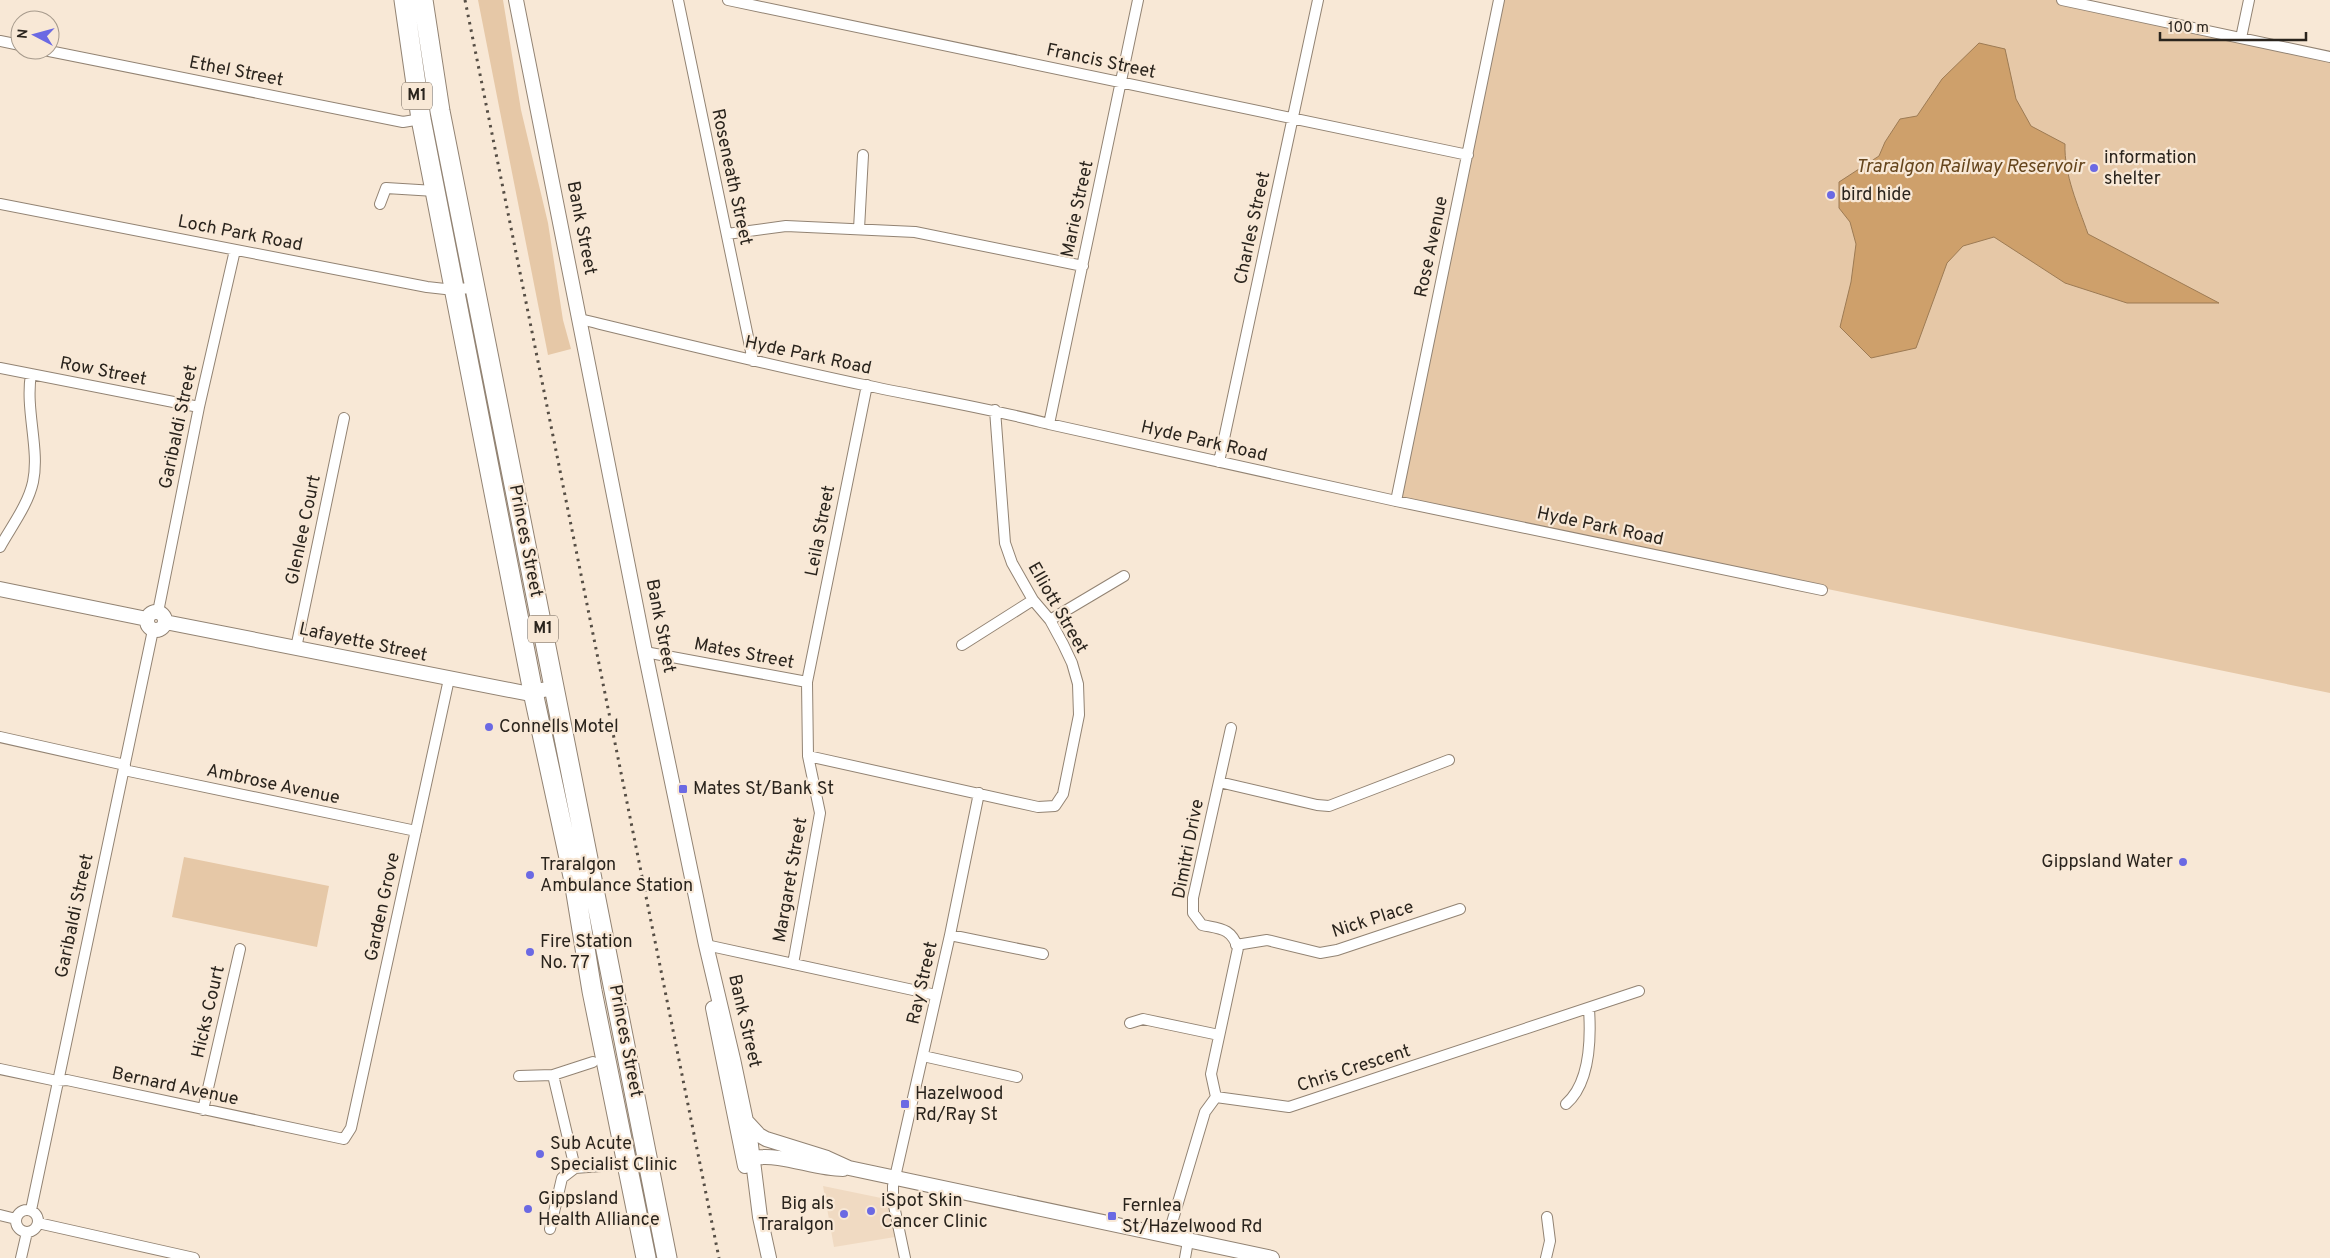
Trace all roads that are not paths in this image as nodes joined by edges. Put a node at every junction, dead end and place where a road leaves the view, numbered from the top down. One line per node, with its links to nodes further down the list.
1 (404, 0): 16 (highway, Princes Street / M1)
2 (423, 0): 26 (highway, Princes Street / M1)
3 (516, 0): 28 (main road, Bank Street)
4 (678, 0): 23 (street, Roseneath Street)
5 (728, 0): 14 (street, Francis Street)
6 (1138, 0): 14 (street, Marie Street)
7 (1318, 0): 15 (street, Charles Street)
8 (1499, 0): 18 (street, Rose Avenue)
9 (2062, 0): 11 (street)
10 (2249, 0): 11 (street)
11 (2241, 38): 13 (street)
12 (60, 53): 16 (street, Ethel Street)
13 (2330, 57)
14 (1121, 83): 15 (street, Francis Street); 25 (street, Marie Street)
15 (1293, 118): 18 (street, Francis Street); 37 (street, Charles Street)
16 (421, 119): 19 (highway, Princes Street / M1)
17 (863, 155): 22 (street)
18 (1468, 155): 38 (street, Rose Avenue)
19 (435, 191): 21 (street); 27 (highway, Princes Street / M1)
20 (0, 204): 24 (street, Loch Park Road)
21 (380, 204)
22 (859, 229): 23 (street); 25 (street)
23 (727, 234): 29 (street, Roseneath Street)
24 (236, 250): 27 (street, Loch Park Road); 33 (street, Garibaldi Street)
25 (1082, 266): 36 (street, Marie Street)
26 (475, 287): 27 (street, Loch Park Road); 51 (highway, Princes Street / M1)
27 (454, 290): 52 (highway, Princes Street / M1)
28 (580, 319): 29 (street, Hyde Park Road); 48 (main road, Bank Street)
29 (753, 361): 32 (street, Hyde Park Road)
30 (0, 368): 31 (street, Row Street)
31 (32, 374): 33 (street, Row Street); 39 (street)
32 (867, 386): 34 (street, Hyde Park Road); 50 (street, Leila Street)
33 (200, 407): 44 (street, Garibaldi Street)
34 (995, 410): 36 (street, Hyde Park Road); 43 (street, Elliott Street)
35 (344, 418): 47 (street, Glenlee Court)
36 (1049, 424): 37 (street, Hyde Park Road)
37 (1219, 462): 38 (street, Hyde Park Road)
38 (1396, 501): 42 (street, Hyde Park Road)
39 (0, 547)
40 (1124, 576): 45 (street)
41 (0, 589): 44 (main road, Lafayette Street)
42 (1822, 590)
43 (1034, 600): 45 (street, Elliott Street); 46 (street)
44 (156, 620): 47 (main road, Lafayette Street); 57 (street, Garibaldi Street)
45 (1050, 620): 59 (street, Elliott Street)
46 (962, 645)
47 (296, 648): 49 (main road, Lafayette Street)
48 (645, 652): 50 (street, Mates Street); 63 (main road, Bank Street)
49 (449, 679): 52 (main road, Lafayette Street); 60 (street, Garden Grove)
50 (807, 682): 55 (street, Margaret Street)
51 (554, 688): 52 (main road, Lafayette Street); 103 (highway, Princes Street / M1)
52 (534, 692): 87 (highway, Princes Street / M1)
53 (1231, 728): 58 (street, Dimitri Drive)
54 (0, 737): 57 (street, Ambrose Avenue)
55 (808, 756): 59 (street, Elliott Street); 67 (street, Margaret Street)
56 (1448, 760): 58 (street)
57 (124, 768): 60 (street, Ambrose Avenue); 79 (street, Garibaldi Street)
58 (1219, 782): 64 (street, Dimitri Drive)
59 (979, 793): 62 (street, Ray Street)
60 (416, 831): 84 (street, Garden Grove)
61 (1460, 909): 64 (street, Nick Place)
62 (950, 935): 66 (street); 69 (street, Ray Street)
63 (706, 945): 67 (street); 83 (main road, Bank Street); 86 (main road)
64 (1236, 945): 72 (street)
65 (240, 950): 82 (street, Hicks Court)
66 (1043, 954)
67 (793, 964): 69 (street)
68 (1639, 991): 70 (street, Chris Crescent)
69 (936, 995): 73 (street, Ray Street)
70 (1589, 1009): 80 (street, Chris Crescent); 81 (street)
71 (1130, 1023): 72 (street)
72 (1220, 1035): 80 (street)
73 (923, 1056): 78 (street); 90 (street, Ray Street)
74 (593, 1062): 76 (street)
75 (0, 1069): 79 (street, Bernard Avenue)
76 (553, 1075): 77 (street); 88 (street)
77 (519, 1076)
78 (1017, 1077)
79 (57, 1081): 82 (street, Bernard Avenue); 91 (street, Garibaldi Street)
80 (1216, 1097): 98 (street)
81 (1566, 1104)
82 (203, 1110): 84 (street, Bernard Avenue)
83 (746, 1119): 85 (main road); 86 (main road, Bank Street)
84 (344, 1139)
85 (766, 1139): 86 (main road); 89 (main road)
86 (749, 1152): 89 (main road); 104 (main road, Bank Street)
87 (627, 1164): 88 (street); 102 (highway, Princes Street / M1)
88 (575, 1168): 96 (street)
89 (849, 1168): 90 (main road)
90 (896, 1179): 98 (main road); 105 (street, Ray Street)
91 (31, 1210): 94 (street); 95 (street)
92 (0, 1215): 94 (street)
93 (1547, 1217): 108 (street)
94 (16, 1218): 97 (street)
95 (38, 1223): 97 (street); 101 (street)
96 (550, 1229)
97 (27, 1232): 100 (street)
98 (1168, 1236): 99 (main road)
99 (1188, 1240): 106 (street); 107 (main road)
100 (21, 1258)
101 (194, 1258)
102 (646, 1258)
103 (667, 1258)
104 (769, 1258)
105 (904, 1258)
106 (1185, 1258)
107 (1272, 1258)
108 (1546, 1258)

